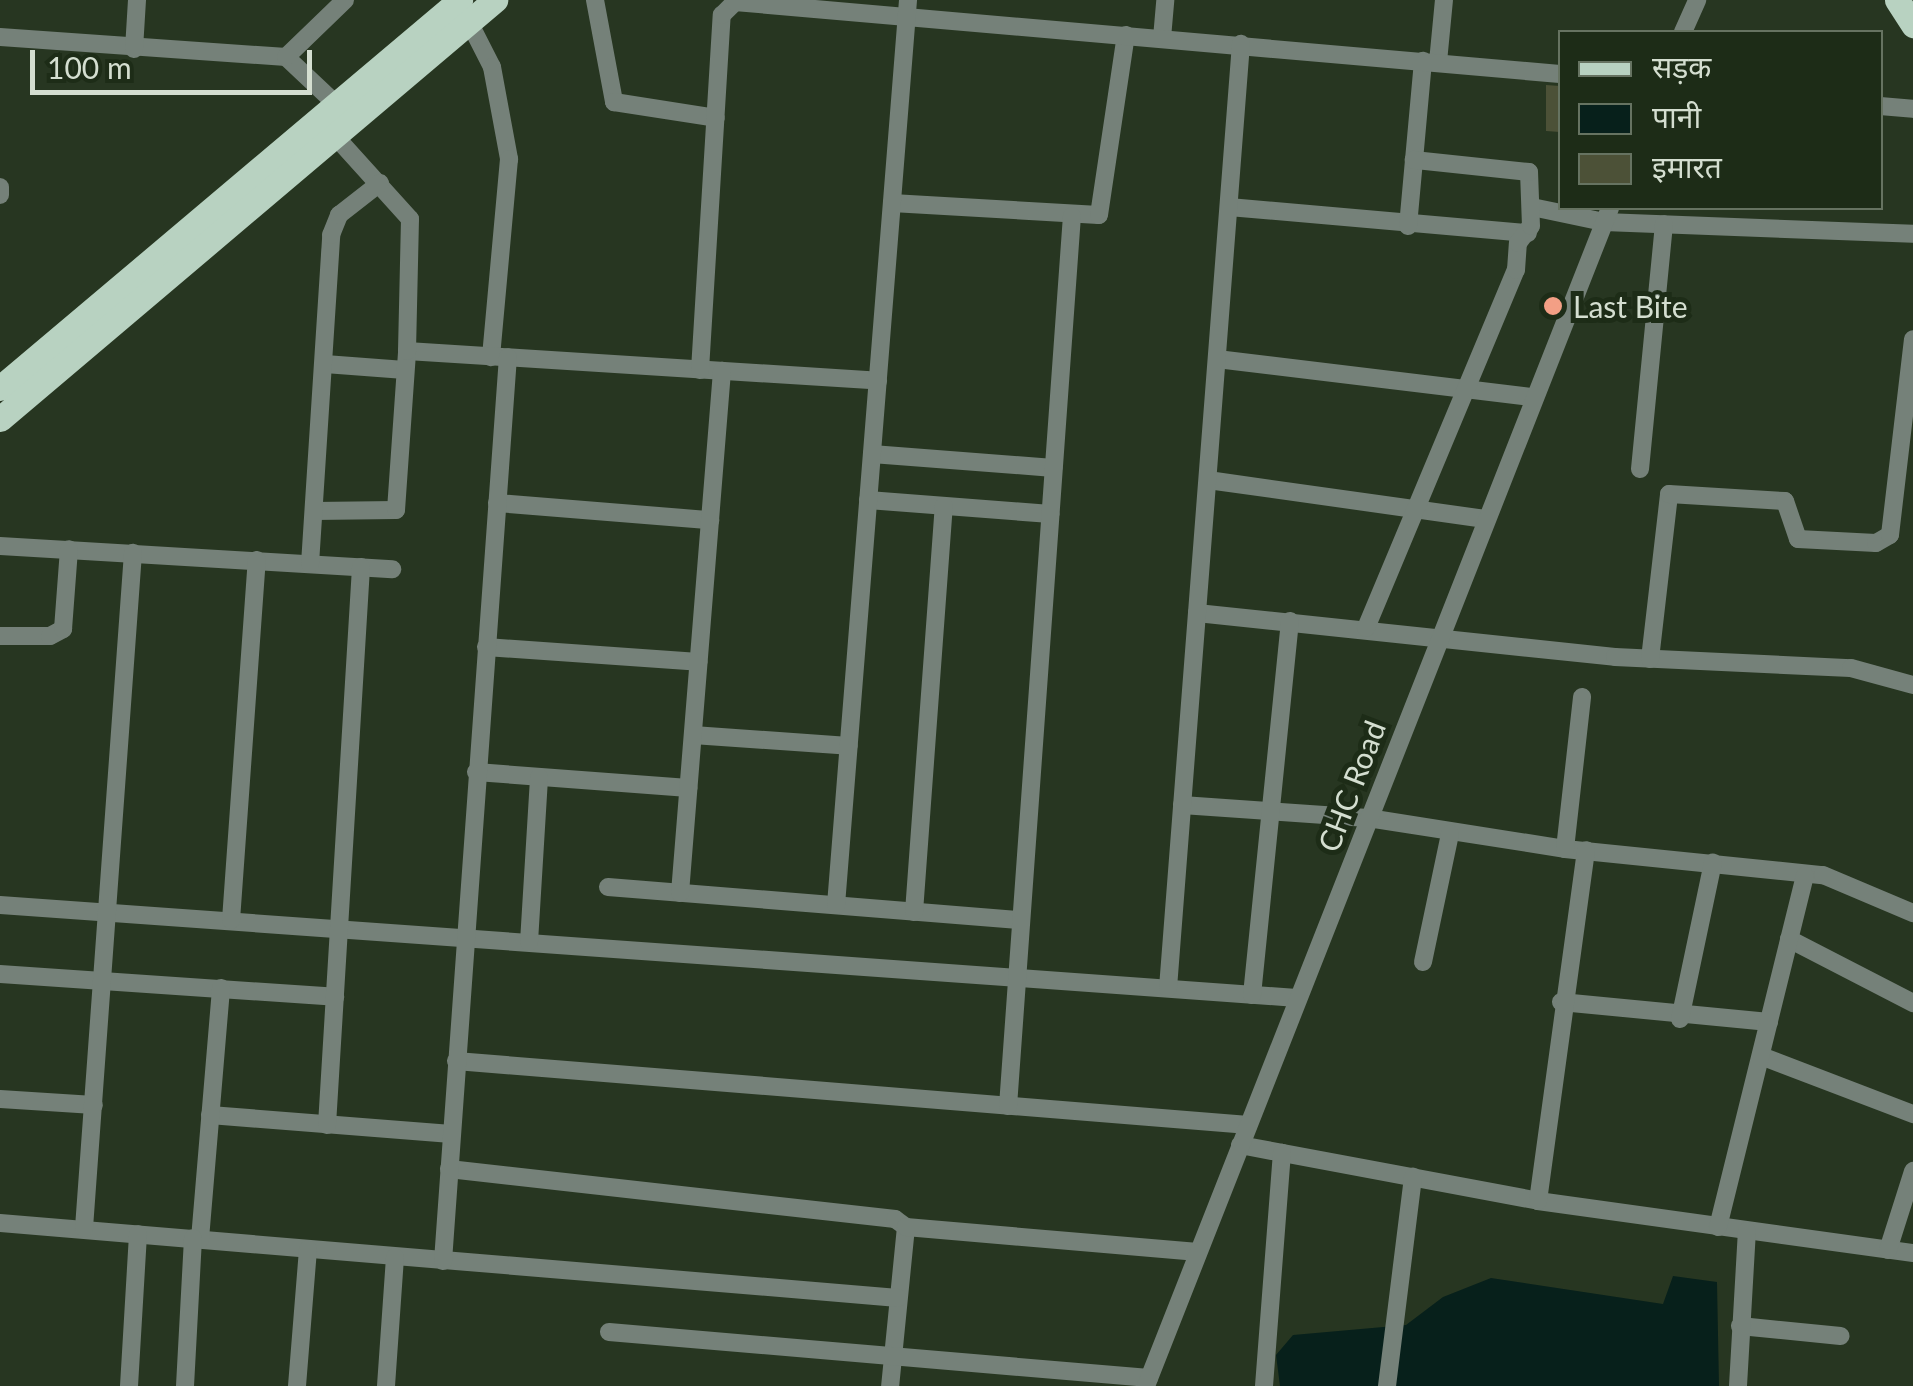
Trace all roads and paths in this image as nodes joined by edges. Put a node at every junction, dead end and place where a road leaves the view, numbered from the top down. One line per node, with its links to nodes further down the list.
1 (137, 0): 17 (street)
2 (345, 0): 18 (street)
3 (495, 0): 9 (main road)
4 (595, 0): 23 (street)
5 (1165, 0): 15 (street)
6 (1444, 0): 19 (street)
7 (1697, 0): 12 (street)
8 (1897, 0): 11 (main road)
9 (463, 8): 24 (main road); 41 (street)
10 (908, 8): 13 (street); 23 (street); 29 (street)
11 (1913, 24)
12 (1685, 30)
13 (1126, 35): 15 (street); 35 (street)
14 (0, 37): 17 (street)
15 (1162, 38): 16 (street)
16 (1242, 44): 19 (street); 30 (street)
17 (134, 49): 18 (street)
18 (286, 57): 24 (street)
19 (1430, 62): 20 (street); 25 (street)
20 (1558, 74)
21 (1883, 106): 22 (street)
22 (1913, 109)
23 (716, 118): 45 (street)
24 (331, 120): 26 (street); 48 (main road); 51 (main road)
25 (1414, 160): 31 (street); 37 (street)
26 (380, 183): 43 (street); 44 (street)
27 (0, 187): 28 (street)
28 (0, 195)
29 (892, 203): 35 (street); 47 (street)
30 (1229, 207): 37 (street); 42 (street)
31 (1532, 207): 32 (street); 38 (street)
32 (1558, 210)
33 (1560, 210): 34 (street)
34 (1608, 215): 36 (street); 50 (street, CHC Road)
35 (1072, 216): 53 (street)
36 (1664, 224): 39 (street); 54 (street)
37 (1408, 226): 38 (street)
38 (1528, 233): 49 (street)
39 (1913, 234)
40 (1913, 339): 77 (street)
41 (500, 357): 43 (street); 45 (street); 57 (street)
42 (1217, 359): 49 (street); 55 (street)
43 (406, 360): 44 (street); 60 (street)
44 (325, 364): 60 (street)
45 (700, 370): 46 (street)
46 (722, 371): 47 (street); 63 (street)
47 (878, 381): 52 (street)
48 (0, 388)
49 (1466, 389): 50 (street); 59 (street)
50 (1532, 397): 62 (street, CHC Road)
51 (0, 419)
52 (872, 454): 53 (street); 56 (street)
53 (1054, 468): 61 (street)
54 (1640, 469)
55 (1208, 480): 59 (street); 71 (street)
56 (868, 500): 58 (street); 82 (street)
57 (497, 502): 63 (street); 76 (street)
58 (944, 506): 61 (street); 99 (street)
59 (1416, 509): 62 (street); 73 (street)
60 (314, 512): 68 (street)
61 (1050, 514): 102 (street)
62 (1485, 518): 74 (street, CHC Road)
63 (710, 520): 78 (street)
64 (0, 546): 65 (street)
65 (69, 549): 66 (street); 75 (street)
66 (133, 553): 67 (street); 98 (street)
67 (257, 560): 68 (street); 101 (street)
68 (310, 564): 69 (street)
69 (361, 567): 70 (street); 103 (street)
70 (392, 569)
71 (1197, 613): 72 (street); 86 (street)
72 (1290, 621): 73 (street); 87 (street)
73 (1366, 628): 74 (street)
74 (1440, 635): 77 (street); 88 (street, CHC Road)
75 (0, 636)
76 (486, 647): 78 (street); 83 (street)
77 (1650, 659): 79 (street)
78 (698, 662): 81 (street)
79 (1913, 685)
80 (1582, 698): 90 (street)
81 (692, 734): 82 (street); 85 (street)
82 (849, 746): 97 (street)
83 (476, 772): 84 (street); 104 (street)
84 (540, 777): 85 (street); 106 (street)
85 (688, 788): 95 (street)
86 (1182, 805): 87 (street); 112 (street)
87 (1271, 811): 88 (street); 113 (street)
88 (1368, 818): 89 (street); 115 (street, CHC Road)
89 (1450, 834): 90 (street); 107 (street)
90 (1565, 849): 91 (street)
91 (1586, 850): 92 (street); 116 (street)
92 (1713, 862): 93 (street); 118 (street)
93 (1805, 876): 100 (street); 105 (street)
94 (608, 887): 95 (street)
95 (680, 893): 97 (street)
96 (0, 905): 98 (street)
97 (836, 905): 99 (street)
98 (113, 912): 101 (street); 110 (street)
99 (914, 912): 102 (street)
100 (1913, 913)
101 (232, 920): 103 (street)
102 (1020, 920): 109 (street)
103 (339, 928): 104 (street); 114 (street)
104 (464, 937): 106 (street); 121 (street)
105 (1790, 939): 117 (street); 119 (street)
106 (529, 942): 109 (street)
107 (1424, 962)
108 (0, 974): 110 (street)
109 (1016, 977): 112 (street); 124 (street)
110 (104, 980): 111 (street); 123 (street)
111 (221, 988): 114 (street); 126 (street)
112 (1168, 988): 113 (street)
113 (1252, 995): 115 (street)
114 (335, 997): 127 (street)
115 (1297, 998): 128 (street, CHC Road)
116 (1560, 1002): 118 (street); 135 (street)
117 (1913, 1003)
118 (1680, 1019): 119 (street)
119 (1768, 1022): 120 (street)
120 (1760, 1056): 125 (street); 139 (street)
121 (456, 1061): 124 (street); 129 (street)
122 (0, 1099): 123 (street)
123 (94, 1106): 138 (street)
124 (1008, 1106): 128 (street)
125 (1913, 1114)
126 (210, 1115): 127 (street); 142 (street)
127 (327, 1125): 129 (street)
128 (1248, 1125): 130 (street, CHC Road)
129 (451, 1134): 132 (street)
130 (1240, 1145): 131 (street); 145 (street, CHC Road)
131 (1282, 1153): 134 (street); 160 (street)
132 (449, 1169): 137 (street); 148 (street)
133 (1913, 1171): 144 (street)
134 (1413, 1177): 135 (street); 161 (street)
135 (1538, 1201): 139 (street)
136 (0, 1223): 138 (street)
137 (906, 1227): 145 (street); 149 (street)
138 (84, 1228): 141 (street)
139 (1718, 1228): 140 (street)
140 (1748, 1232): 144 (street); 150 (street)
141 (138, 1234): 142 (street); 155 (street)
142 (196, 1239): 143 (street); 156 (street)
143 (308, 1249): 147 (street); 157 (street)
144 (1888, 1250): 146 (street)
145 (1198, 1252): 154 (street, CHC Road)
146 (1913, 1254)
147 (396, 1257): 148 (street); 158 (street)
148 (443, 1261): 149 (street)
149 (898, 1298): 153 (street)
150 (1740, 1326): 152 (street); 162 (street)
151 (609, 1332): 153 (street)
152 (1841, 1336)
153 (893, 1355): 154 (street); 159 (street)
154 (1148, 1382)
155 (129, 1386)
156 (185, 1386)
157 (297, 1386)
158 (386, 1386)
159 (890, 1386)
160 (1264, 1386)
161 (1387, 1386)
162 (1738, 1386)

